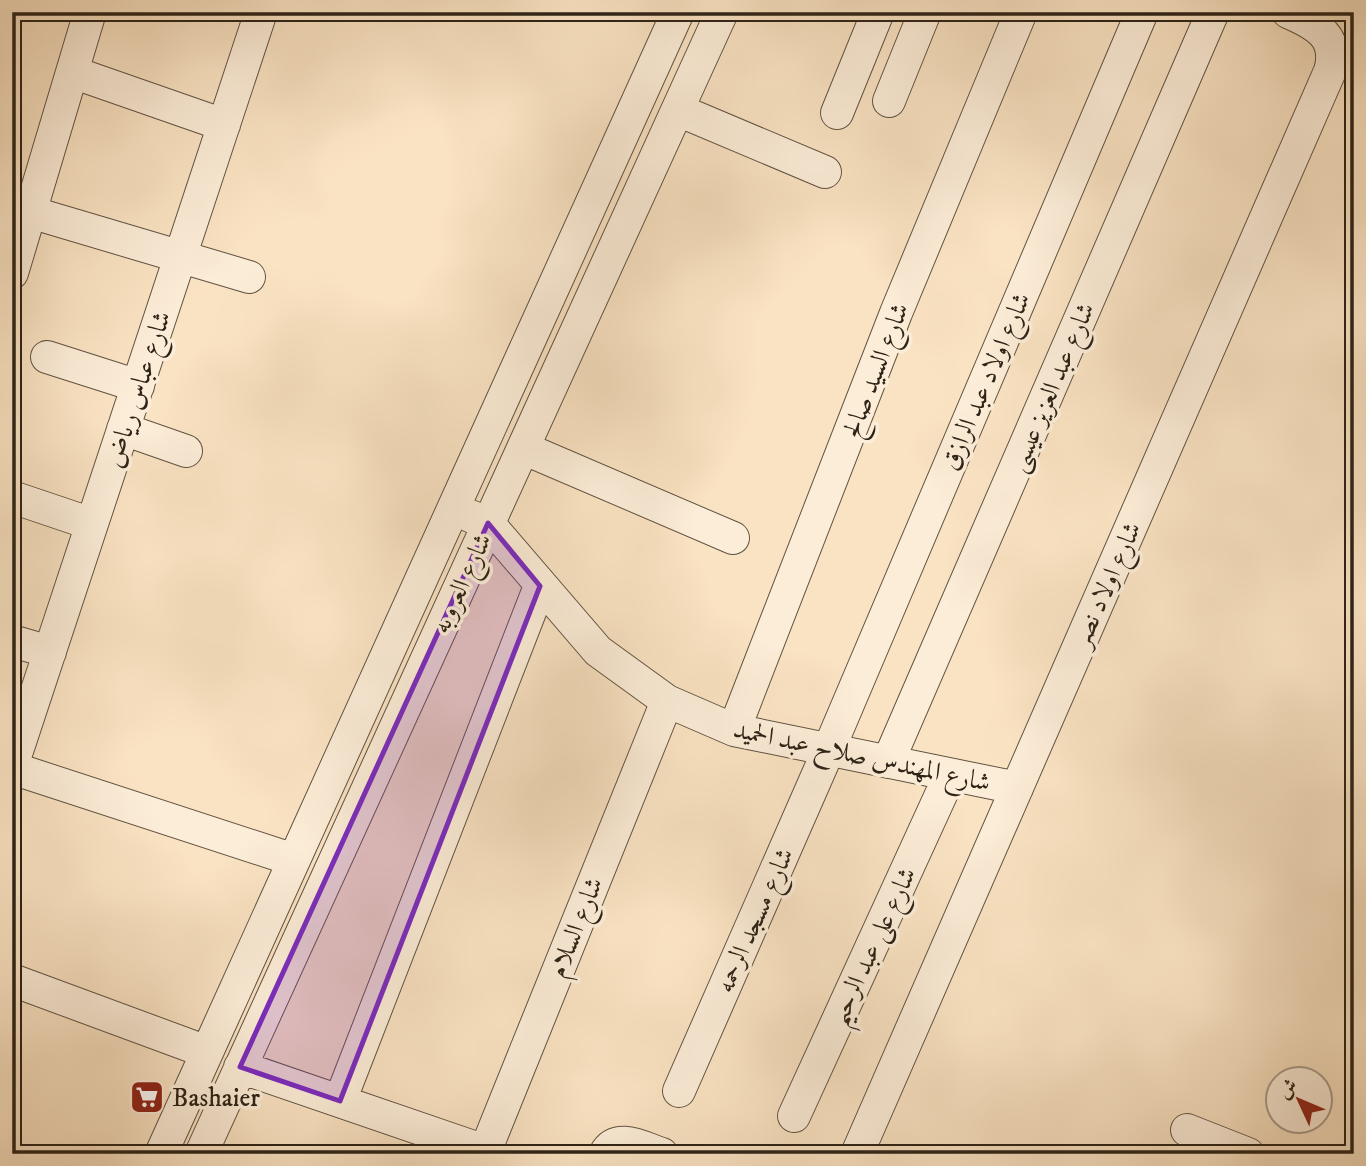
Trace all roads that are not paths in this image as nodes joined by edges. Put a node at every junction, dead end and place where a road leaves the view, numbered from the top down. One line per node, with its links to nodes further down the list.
1 (90, 12): 11 (street)
2 (261, 12): 15 (street, شارع عباس رياض)
3 (678, 12): 27 (street, شارع العروبه)
4 (722, 12): 13 (street, شارع العروبه)
5 (878, 12): 14 (street)
6 (925, 12): 12 (street)
7 (1021, 12): 35 (street, شارع السيد صالح)
8 (1142, 12): 36 (street, شارع اولاد عبد الرازق)
9 (1213, 12): 37 (street, شارع عبد العزيز عيسى)
10 (1303, 15): 40 (street, شارع اولاد نصر)
11 (72, 72): 15 (street); 17 (street)
12 (889, 101)
13 (678, 110): 16 (street); 24 (street, شارع العروبه)
14 (837, 113)
15 (224, 125): 18 (street, شارع عباس رياض)
16 (825, 172)
17 (30, 212): 18 (street); 19 (street)
18 (181, 257): 20 (street); 22 (street, شارع عباس رياض)
19 (12, 273)
20 (249, 277)
21 (47, 357): 22 (street)
22 (138, 386): 23 (street, شارع عباس رياض)
23 (123, 429): 25 (street); 29 (street, شارع عباس رياض)
24 (523, 448): 28 (street, شارع العروبه); 30 (street)
25 (186, 451)
26 (12, 497): 29 (street)
27 (453, 509): 28 (street, شارع المهندس صلاح عبد الحميد); 41 (street, شارع العروبه)
28 (488, 523): 31 (street, شارع المهندس صلاح عبد الحميد); 44 (street, شارع العروبه)
29 (92, 524): 33 (street, شارع عباس رياض)
30 (733, 538)
31 (540, 586): 34 (street, شارع المهندس صلاح عبد الحميد); 46 (street)
32 (12, 641): 33 (street)
33 (50, 652): 38 (street, شارع عباس رياض)
34 (667, 701): 35 (street, شارع المهندس صلاح عبد الحميد); 49 (street, شارع السلام)
35 (734, 730): 36 (street, شارع المهندس صلاح عبد الحميد)
36 (828, 750): 37 (street, شارع المهندس صلاح عبد الحميد); 45 (street, شارع مسجد الرحمه)
37 (888, 762): 39 (street, شارع المهندس صلاح عبد الحميد)
38 (12, 767): 41 (street)
39 (950, 775): 40 (street, شارع المهندس صلاح عبد الحميد); 47 (street, شارع على عبد الرحيم)
40 (1017, 788): 54 (street, شارع اولاد نصر)
41 (294, 860): 43 (street, شارع العروبه)
42 (12, 980): 43 (street)
43 (207, 1052): 50 (street, شارع العروبه)
44 (240, 1067): 46 (street); 51 (street, شارع العروبه)
45 (679, 1091)
46 (340, 1101): 49 (street)
47 (794, 1116)
48 (1187, 1130): 55 (street)
49 (484, 1152)
50 (160, 1154)
51 (201, 1154)
52 (605, 1154): 53 (street)
53 (662, 1154)
54 (857, 1154)
55 (1248, 1154)

